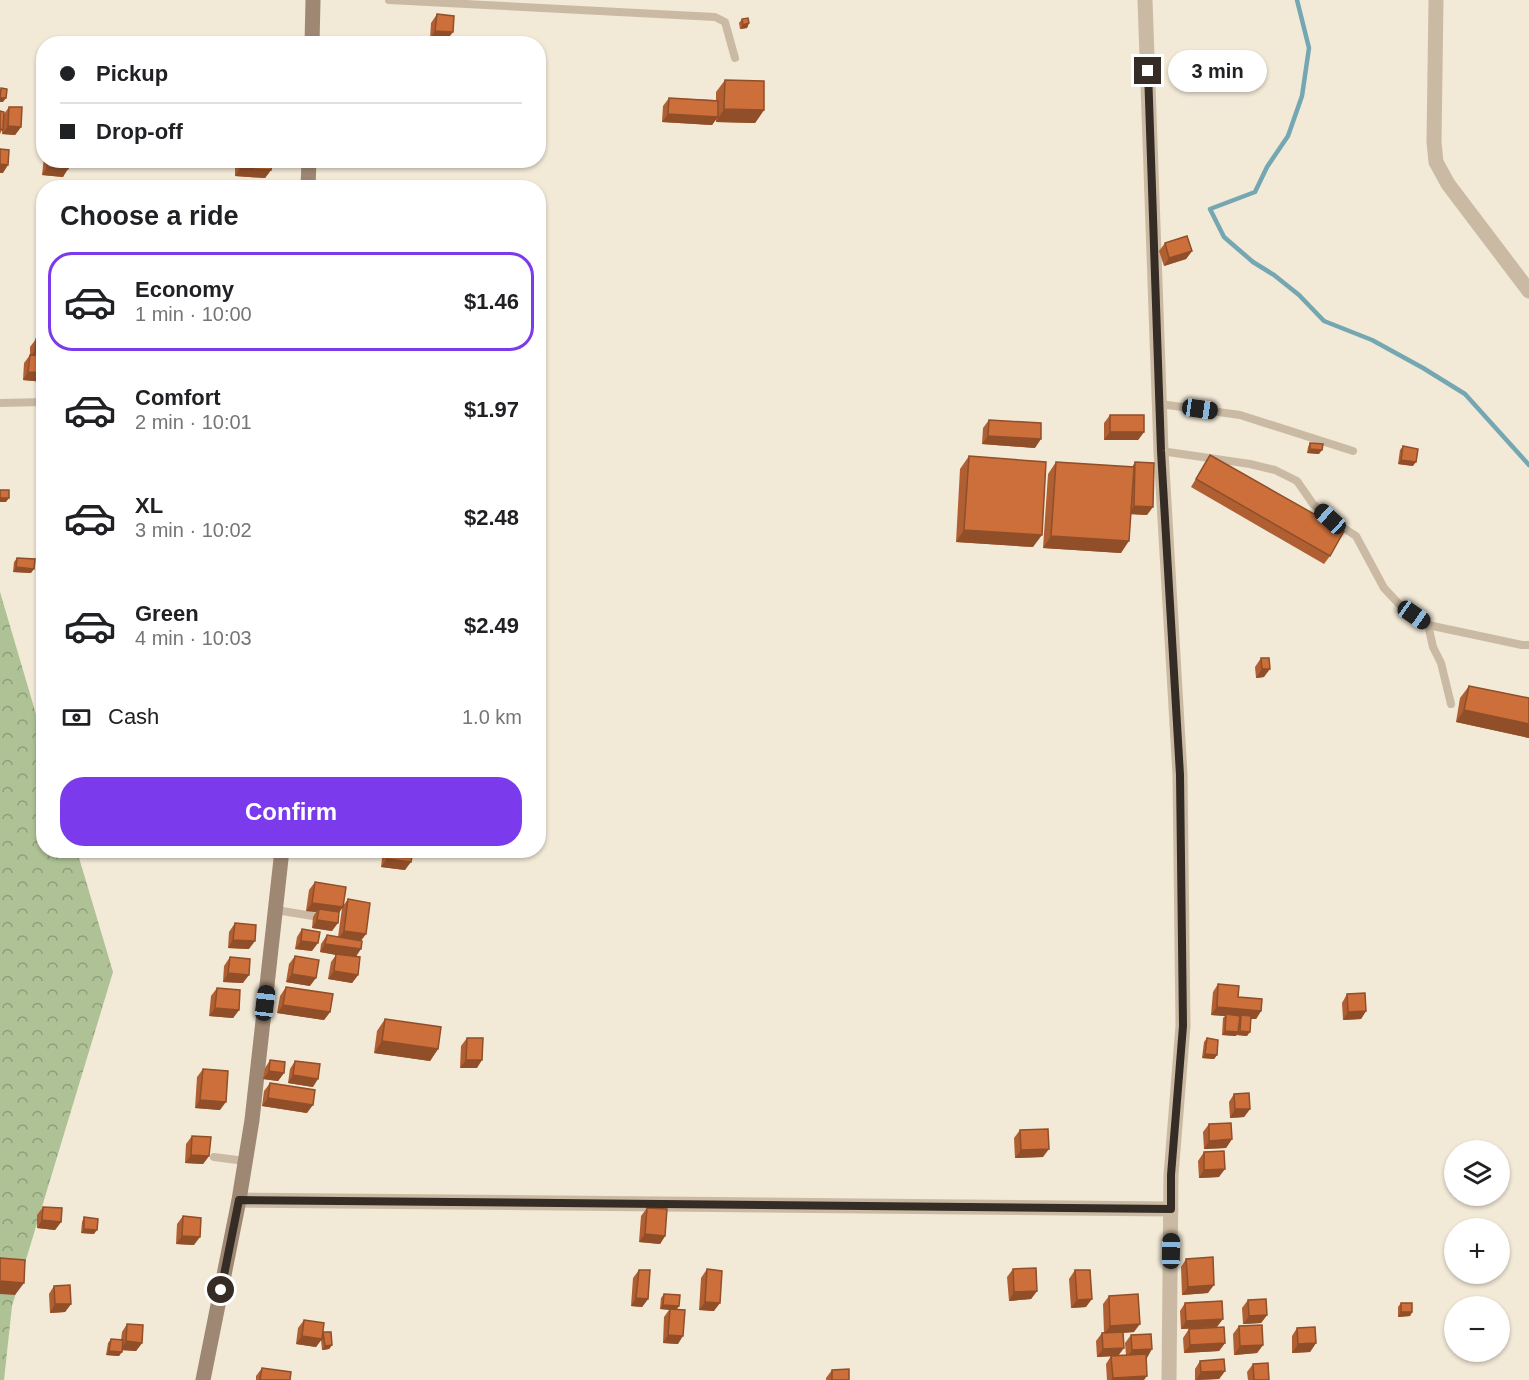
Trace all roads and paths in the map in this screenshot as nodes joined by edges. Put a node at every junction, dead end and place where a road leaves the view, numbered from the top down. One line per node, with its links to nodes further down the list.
1 (313, 0): 5 (street)
2 (389, 0): 6 (lane)
3 (1145, 0): 10 (street)
4 (1436, 0): 7 (street)
5 (312, 36)
6 (735, 58)
7 (1529, 291)
8 (36, 402): 9 (lane)
9 (0, 403)
10 (1160, 404): 11 (street); 12 (lane)
11 (1161, 451): 13 (lane); 22 (street)
12 (1353, 451)
13 (1428, 625): 14 (lane); 15 (lane)
14 (1529, 645)
15 (1451, 704)
16 (281, 858): 17 (street)
17 (276, 910): 18 (lane); 20 (street)
18 (319, 917)
19 (214, 1157): 20 (lane)
20 (245, 1161): 21 (street)
21 (239, 1200): 22 (street); 23 (street)
22 (1171, 1209): 24 (street)
23 (203, 1380)
24 (1169, 1380)

